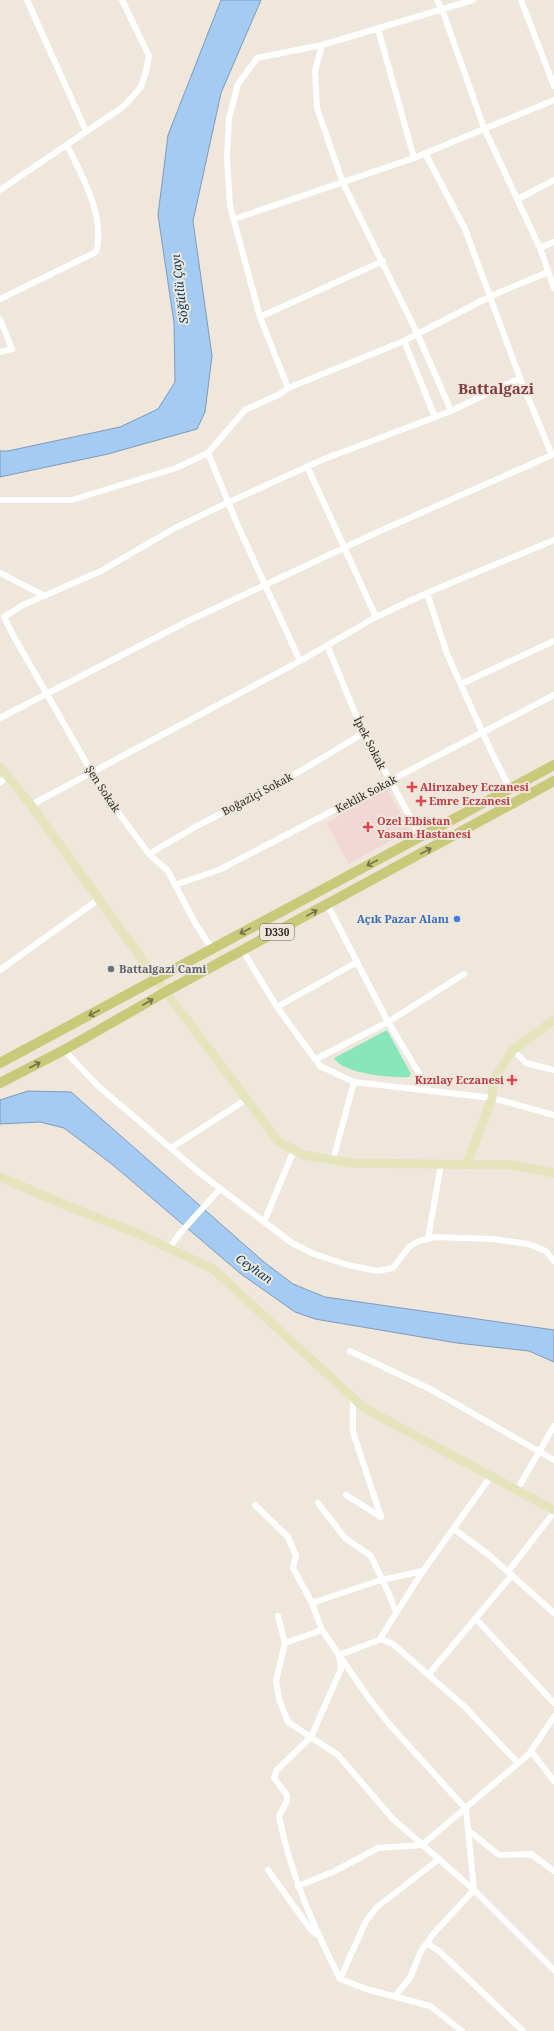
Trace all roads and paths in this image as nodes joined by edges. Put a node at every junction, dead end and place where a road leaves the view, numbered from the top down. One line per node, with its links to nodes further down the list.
1 (27, 0): 12 (street)
2 (122, 0): 12 (street)
3 (437, 0): 6 (street)
4 (473, 0): 6 (street)
5 (521, 0): 9 (street)
6 (442, 9): 7 (street); 11 (street)
7 (378, 29): 8 (street); 15 (street)
8 (322, 45): 17 (street); 20 (street)
9 (554, 86)
10 (554, 100): 11 (street)
11 (484, 128): 14 (street); 19 (street)
12 (86, 131): 13 (street)
13 (67, 144): 18 (street); 27 (street)
14 (425, 153): 15 (street); 26 (street)
15 (414, 158): 17 (street)
16 (554, 180): 19 (street)
17 (343, 183): 20 (street); 23 (street)
18 (0, 190)
19 (518, 199): 22 (street)
20 (234, 219): 28 (street)
21 (554, 242): 22 (street)
22 (540, 248): 24 (street)
23 (383, 261): 28 (street); 30 (street)
24 (548, 272): 25 (street); 26 (street)
25 (554, 288)
26 (491, 296): 30 (street); 33 (street)
27 (0, 299)
28 (260, 317): 34 (street)
29 (0, 319): 32 (street)
30 (418, 335): 31 (street); 35 (street)
31 (404, 341): 34 (street); 36 (street)
32 (0, 352)
33 (520, 378): 35 (street); 38 (street)
34 (288, 388): 37 (street)
35 (451, 411): 36 (street)
36 (435, 417): 39 (street)
37 (208, 453): 40 (street); 41 (street)
38 (553, 454): 43 (street)
39 (308, 466): 41 (street); 43 (street)
40 (0, 500)
41 (229, 502): 45 (street); 47 (street)
42 (554, 540): 46 (street)
43 (344, 548): 45 (street); 48 (street)
44 (0, 574): 47 (street)
45 (264, 585): 51 (street); 53 (street)
46 (427, 593): 48 (street); 52 (street)
47 (45, 596): 53 (street, Şen Sokak)
48 (376, 617): 50 (street)
49 (554, 641): 52 (street)
50 (327, 645): 51 (street); 57 (street, İpek Sokak)
51 (300, 661): 60 (street)
52 (461, 684): 56 (street)
53 (46, 694): 55 (street); 60 (street, Şen Sokak)
54 (554, 695): 56 (street, Keklik Sokak)
55 (0, 718)
56 (483, 732): 62 (street, Keklik Sokak); 65 (street)
57 (364, 733): 62 (street, İpek Sokak); 68 (street, Boğaziçi Sokak)
58 (554, 765): 65 (main road, D330)
59 (0, 767): 61 (street)
60 (90, 772): 66 (street); 68 (street, Şen Sokak)
61 (7, 776): 64 (street); 66 (street)
62 (390, 781): 67 (street, İpek Sokak); 69 (street, Keklik Sokak)
63 (554, 781): 71 (main road, D330, one-way to 63)
64 (0, 783)
65 (510, 789): 67 (main road, D330)
66 (31, 805): 70 (street)
67 (421, 837): 72 (main road, D330, one-way to 72)
68 (149, 854): 69 (street, Şen Sokak)
69 (175, 884): 72 (street, Şen Sokak)
70 (98, 899): 75 (street); 77 (street)
71 (327, 904): 73 (main road, D330, one-way to 71); 74 (street)
72 (212, 949): 77 (main road, D330)
73 (242, 951): 78 (main road, D330); 79 (street)
74 (357, 962): 79 (street); 81 (street)
75 (0, 970)
76 (464, 974): 81 (street)
77 (157, 980): 78 (street); 85 (main road, D330, one-way to 85)
78 (167, 991): 82 (main road, D330, one-way to 78); 91 (street)
79 (277, 1007): 84 (street)
80 (554, 1020): 83 (street)
81 (388, 1022): 84 (street); 89 (street)
82 (64, 1050): 88 (main road, D330, one-way to 82); 93 (street)
83 (513, 1050): 86 (street); 90 (street)
84 (316, 1059): 87 (street)
85 (0, 1063)
86 (554, 1070)
87 (354, 1082): 89 (street); 95 (street)
88 (0, 1083)
89 (430, 1091): 90 (street)
90 (492, 1098): 92 (street); 97 (street)
91 (247, 1099): 93 (street); 94 (street)
92 (554, 1115)
93 (171, 1148): 100 (street)
94 (294, 1150): 95 (street); 101 (street)
95 (332, 1160): 96 (street)
96 (441, 1164): 97 (street); 102 (street)
97 (467, 1164): 98 (street)
98 (554, 1173)
99 (0, 1177): 103 (street)
100 (220, 1189): 101 (street); 103 (street)
101 (264, 1222): 102 (street)
102 (428, 1239): 104 (street)
103 (169, 1248): 106 (street)
104 (554, 1261)
105 (350, 1352): 108 (street)
106 (353, 1398): 110 (street); 112 (street)
107 (554, 1426): 108 (street)
108 (540, 1452): 109 (street); 111 (street)
109 (554, 1460)
110 (491, 1476): 111 (street); 116 (street)
111 (517, 1490): 115 (street)
112 (346, 1495)
113 (318, 1503): 119 (street)
114 (255, 1505): 120 (street)
115 (554, 1511): 118 (street)
116 (454, 1529): 117 (street); 118 (street)
117 (423, 1571): 119 (street); 121 (street)
118 (510, 1574): 122 (street); 124 (street)
119 (381, 1580): 120 (street); 121 (street)
120 (312, 1603): 125 (street)
121 (396, 1612): 126 (street)
122 (554, 1613)
123 (278, 1616): 127 (street)
124 (476, 1619): 129 (street); 130 (street)
125 (322, 1630): 127 (street); 128 (street)
126 (379, 1640): 128 (street); 129 (street)
127 (285, 1643): 132 (street)
128 (339, 1655): 132 (street); 136 (street)
129 (428, 1675): 134 (street)
130 (554, 1703)
131 (554, 1717): 133 (street)
132 (311, 1737): 138 (street); 142 (street)
133 (531, 1751): 134 (street); 135 (street)
134 (518, 1763): 136 (street)
135 (554, 1781)
136 (466, 1809): 137 (street); 138 (street)
137 (468, 1830): 141 (street); 143 (street)
138 (422, 1845): 139 (street); 142 (street)
139 (438, 1859): 143 (street); 147 (street)
140 (268, 1870): 144 (street)
141 (554, 1870)
142 (298, 1886): 144 (street)
143 (474, 1890): 145 (street); 146 (street)
144 (318, 1935): 147 (street)
145 (427, 1943): 148 (street); 150 (street)
146 (554, 1970)
147 (340, 1979): 148 (street)
148 (395, 1996): 149 (street)
149 (462, 2031)
150 (523, 2031)

